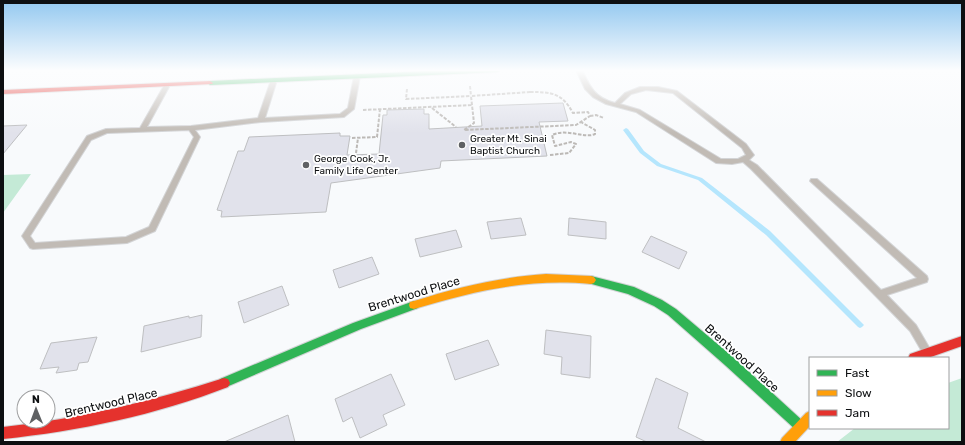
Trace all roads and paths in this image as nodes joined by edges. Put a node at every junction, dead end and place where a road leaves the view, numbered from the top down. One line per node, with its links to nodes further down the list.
1 (28, 91): 10 (street)
2 (164, 91): 23 (lane)
3 (271, 91): 19 (lane)
4 (354, 91): 19 (lane)
5 (407, 91): 11 (path)
6 (470, 91): 11 (path)
7 (590, 91): 12 (lane)
8 (635, 91): 12 (lane)
9 (668, 91): 28 (lane)
10 (3, 92)
11 (471, 96): 13 (path); 17 (path)
12 (617, 104): 28 (lane)
13 (472, 106): 14 (path); 20 (path)
14 (431, 107): 15 (path); 22 (path)
15 (380, 109): 16 (path); 25 (path)
16 (362, 110)
17 (590, 116): 18 (path); 20 (path)
18 (604, 118)
19 (261, 120): 21 (lane)
20 (581, 122): 27 (path)
21 (191, 128): 23 (lane); 23 (lane)
22 (456, 128)
23 (142, 130)
24 (352, 138): 25 (path)
25 (358, 138): 26 (path)
26 (356, 153)
27 (550, 155)
28 (745, 160): 30 (lane)
29 (814, 181): 30 (lane)
30 (880, 294): 32 (lane)
31 (962, 341): 32 (street)
32 (928, 352): 33 (street)
33 (916, 357)
34 (809, 418): 35 (street)
35 (800, 426): 36 (street, Brentwood Place); 37 (street)
36 (3, 433)
37 (786, 442)

